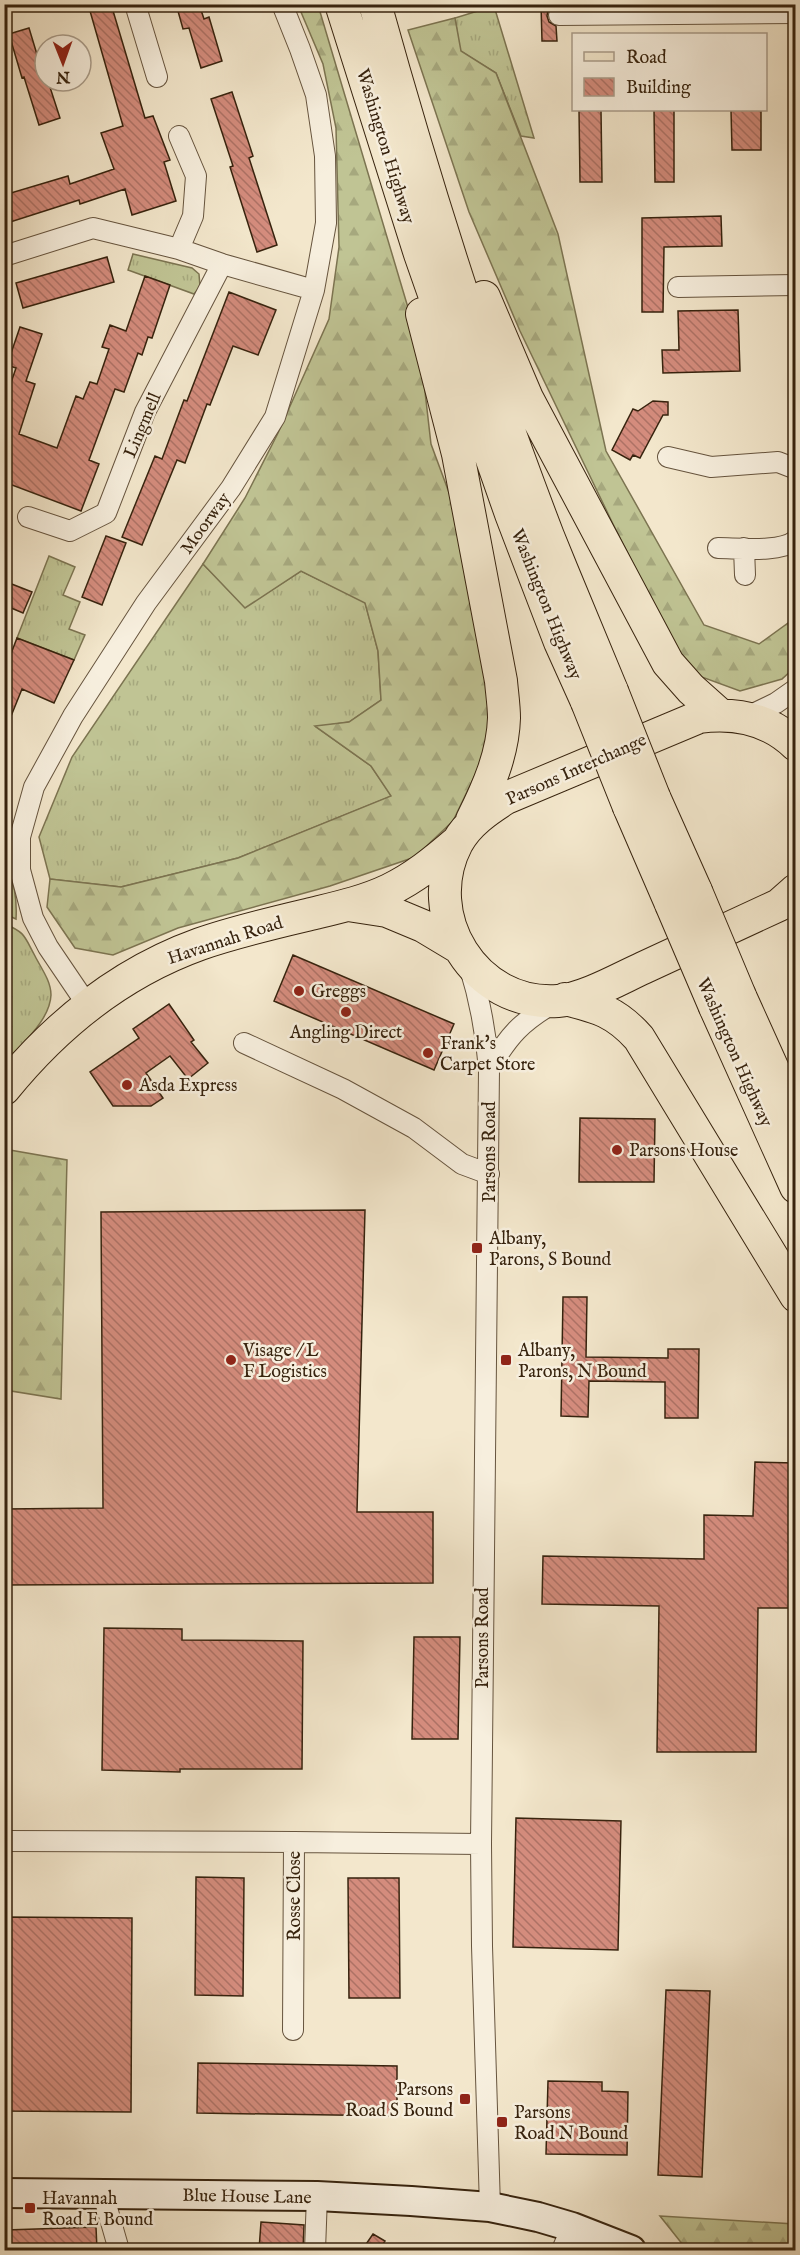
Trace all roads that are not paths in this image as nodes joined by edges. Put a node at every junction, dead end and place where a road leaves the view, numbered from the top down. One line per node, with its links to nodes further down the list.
1 (135, 4): 8 (street)
2 (282, 4): 17 (street, Moorway)
3 (341, 4): 9 (main road, Washington Highway)
4 (375, 4): 11 (main road, Washington Highway)
5 (631, 9): 6 (street); 7 (street)
6 (791, 10)
7 (559, 15)
8 (157, 77)
9 (381, 130): 26 (main road, Washington Highway); 29 (main road)
10 (179, 136): 12 (street)
11 (416, 151): 26 (main road, Washington Highway); 27 (main road)
12 (179, 249): 13 (street); 14 (street)
13 (4, 256)
14 (222, 264): 17 (street); 20 (street, Lingmell)
15 (795, 285): 16 (street)
16 (678, 287)
17 (314, 290): 30 (street, Moorway)
18 (668, 457): 19 (street)
19 (795, 470)
20 (28, 517)
21 (795, 540): 23 (street)
22 (718, 548): 23 (street)
23 (744, 548): 24 (street)
24 (745, 575)
25 (795, 689): 27 (street)
26 (600, 697): 35 (main road, Washington Highway, bridge)
27 (733, 715): 28 (main road); 29 (main road, Parsons Interchange)
28 (795, 744)
29 (463, 834): 32 (main road, Havannah Road); 33 (main road, Parsons Interchange)
30 (12, 837): 36 (street, Moorway)
31 (795, 890): 34 (main road, Parsons Interchange)
32 (348, 905): 33 (main road, Havannah Road); 36 (main road, Havannah Road)
33 (463, 954): 34 (main road, Parsons Interchange); 38 (street, Parsons Road)
34 (561, 1000): 38 (street); 43 (main road)
35 (727, 1001): 40 (main road, Washington Highway); 42 (main road, Washington Highway)
36 (88, 1005): 39 (main road, Havannah Road)
37 (244, 1043): 41 (street)
38 (489, 1069): 41 (street, Parsons Road)
39 (4, 1089)
40 (795, 1120)
41 (489, 1174): 46 (street, Parsons Road)
42 (795, 1187)
43 (795, 1296)
44 (4, 1841): 45 (street)
45 (294, 1842): 46 (street, Rosse Close); 47 (street, Rosse Close)
46 (482, 1844): 51 (street, Parsons Road)
47 (293, 2030)
48 (4, 2193): 49 (street, Blue House Lane)
49 (103, 2194): 50 (street, Blue House Lane); 53 (street)
50 (317, 2196): 51 (street, Blue House Lane); 54 (street)
51 (490, 2207): 52 (street, Blue House Lane)
52 (567, 2239): 55 (street, Blue House Lane)
53 (119, 2250)
54 (315, 2250)
55 (631, 2250)

